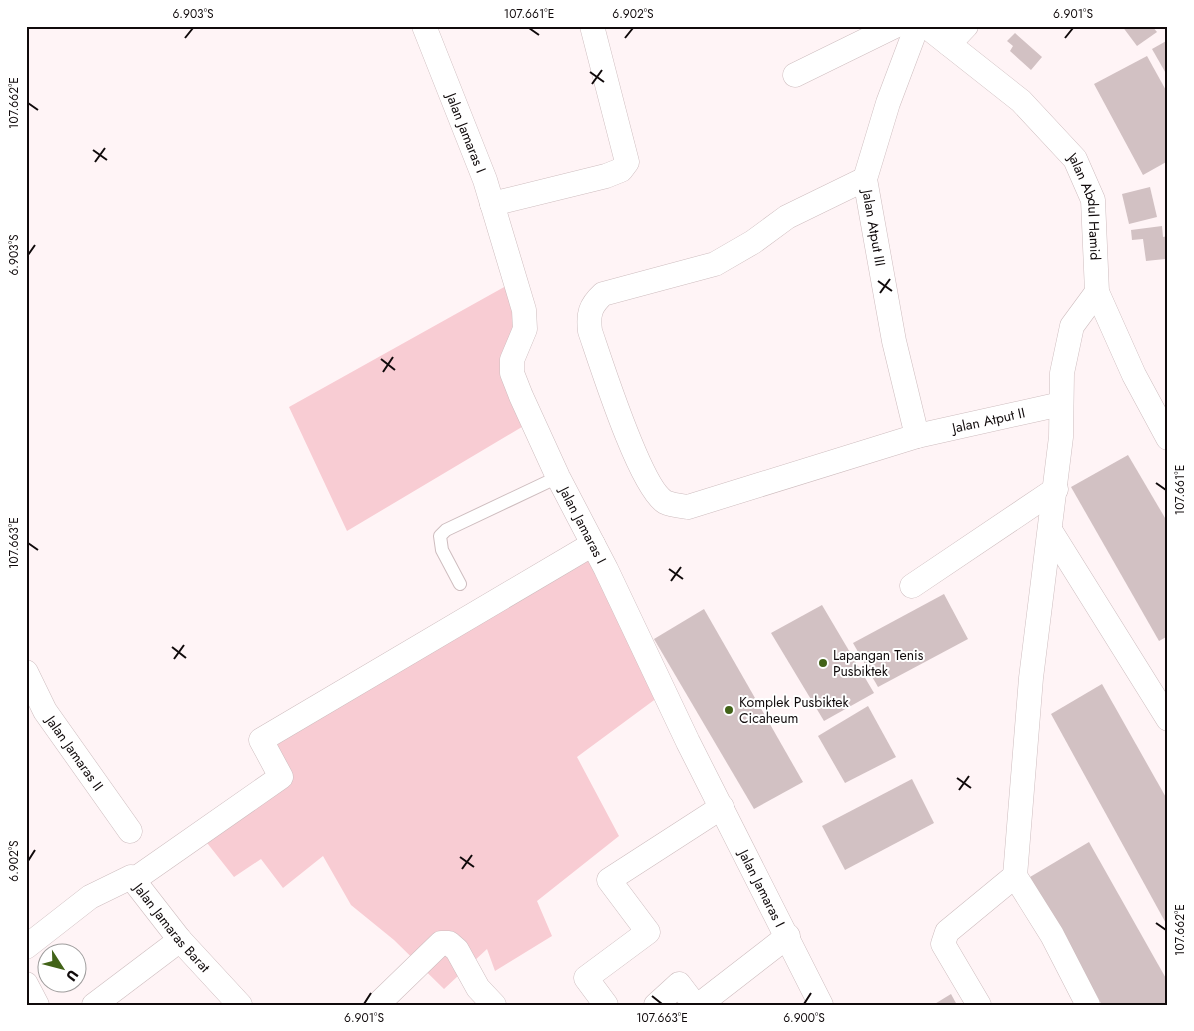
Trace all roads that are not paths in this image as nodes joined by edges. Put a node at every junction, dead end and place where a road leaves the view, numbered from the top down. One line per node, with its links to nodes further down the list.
1 (424, 26): 10 (street, Jalan Jamaras I)
2 (592, 26): 10 (street)
3 (895, 26): 8 (street)
4 (917, 26): 9 (street, Jalan Atput III)
5 (926, 26): 7 (street, Jalan Abdul Hamid)
6 (966, 26): 7 (street)
7 (949, 44): 11 (street, Jalan Abdul Hamid)
8 (795, 75)
9 (865, 179): 13 (street, Jalan Atput III); 13 (street, Jalan Atput II)
10 (492, 204): 15 (street, Jalan Jamaras I)
11 (1097, 292): 12 (street); 14 (street, Jalan Abdul Hamid)
12 (1061, 404): 13 (street, Jalan Atput II); 16 (street)
13 (917, 436)
14 (1168, 438)
15 (558, 477): 18 (street, Jalan Jamaras I); 19 (lane)
16 (1056, 489): 17 (street); 20 (street)
17 (1050, 530): 22 (street); 25 (street)
18 (593, 544): 23 (street, Jalan Jamaras I); 26 (street)
19 (460, 584)
20 (912, 586)
21 (26, 672): 24 (street, Jalan Jamaras II)
22 (1168, 719)
23 (722, 807): 27 (street, Jalan Jamaras I); 31 (street)
24 (130, 831)
25 (1015, 876): 41 (street); 42 (street)
26 (135, 879): 28 (street, Jalan Jamaras Barat); 29 (street, Jalan Jamaras Barat)
27 (788, 936): 39 (street); 40 (street, Jalan Jamaras I)
28 (180, 940): 34 (street); 35 (street, Jalan Jamaras Barat)
29 (26, 947)
30 (26, 984): 33 (street)
31 (601, 1003)
32 (380, 1004): 36 (street)
33 (37, 1005)
34 (94, 1005)
35 (240, 1005)
36 (494, 1005)
37 (656, 1005): 38 (street)
38 (695, 1005)
39 (699, 1005)
40 (821, 1005)
41 (979, 1005)
42 (1088, 1005)

